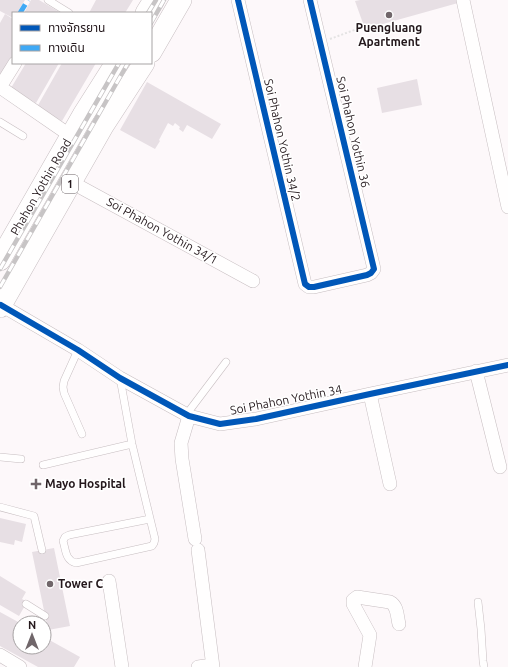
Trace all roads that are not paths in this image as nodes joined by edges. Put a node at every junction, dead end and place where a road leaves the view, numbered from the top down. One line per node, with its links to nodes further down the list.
1 (48, 0): 9 (lane)
2 (145, 0): 10 (main road)
3 (154, 0): 11 (main road)
4 (172, 0): 12 (main road)
5 (181, 0): 13 (main road)
6 (238, 0): 29 (street, Soi Phahon Yothin 34/2)
7 (310, 0): 29 (street, Soi Phahon Yothin 36)
8 (463, 0): 25 (street)
9 (67, 12)
10 (139, 12)
11 (147, 12)
12 (152, 36)
13 (152, 50)
14 (14, 64): 19 (street)
15 (109, 64): 20 (main road, Phahon Yothin Road)
16 (115, 64): 20 (main road, Phahon Yothin Road)
17 (136, 64): 22 (main road, Phahon Yothin Road)
18 (143, 64): 22 (main road, Phahon Yothin Road / 1)
19 (0, 87): 24 (street)
20 (83, 115): 24 (main road, Phahon Yothin Road / 1)
21 (0, 122): 23 (lane)
22 (104, 126): 26 (main road, Phahon Yothin Road / 1)
23 (23, 136)
24 (71, 136): 28 (main road, Phahon Yothin Road / 1)
25 (504, 173): 27 (street)
26 (71, 182): 30 (street, Soi Phahon Yothin 34/1); 31 (main road, Phahon Yothin Road / 1)
27 (508, 203)
28 (3, 249)
29 (374, 269)
30 (253, 281)
31 (0, 306): 32 (street, Soi Phahon Yothin 34)
32 (78, 350): 36 (street, Soi Phahon Yothin 34); 39 (lane)
33 (226, 362): 38 (lane)
34 (508, 365): 35 (street, Soi Phahon Yothin 34)
35 (476, 371): 37 (street, Soi Phahon Yothin 34); 44 (street)
36 (120, 378): 38 (street, Soi Phahon Yothin 34); 40 (lane)
37 (370, 394): 38 (street, Soi Phahon Yothin 34); 45 (street)
38 (187, 416): 55 (street)
39 (82, 434)
40 (132, 444): 43 (lane); 47 (lane)
41 (0, 457): 42 (lane)
42 (21, 459)
43 (43, 465)
44 (500, 467)
45 (390, 484)
46 (0, 507): 48 (lane)
47 (150, 519): 47 (lane)
48 (42, 550)
49 (109, 580): 57 (street)
50 (478, 602): 60 (lane)
51 (26, 604): 52 (lane)
52 (43, 615)
53 (399, 624): 59 (street)
54 (0, 655): 56 (street)
55 (213, 666): 58 (street)
56 (20, 667)
57 (122, 667)
58 (198, 667)
59 (365, 667)
60 (484, 667)

